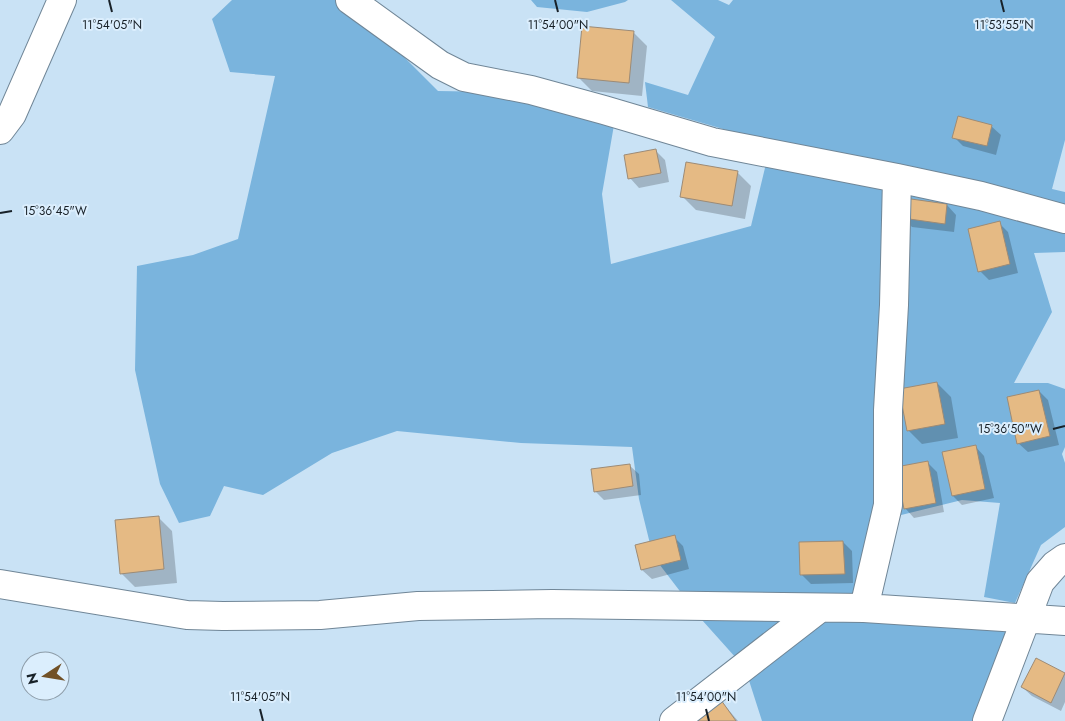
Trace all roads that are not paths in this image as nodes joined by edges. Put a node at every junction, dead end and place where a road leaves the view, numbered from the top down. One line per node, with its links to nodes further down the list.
1 (62, 0): 3 (street)
2 (350, 0): 4 (street)
3 (0, 130)
4 (897, 178): 5 (street); 9 (street)
5 (1065, 219)
6 (1065, 558): 10 (street)
7 (0, 584): 8 (street)
8 (820, 608): 9 (street); 12 (street)
9 (864, 608): 10 (street)
10 (1026, 618): 11 (street); 13 (street)
11 (1065, 621)
12 (674, 721)
13 (987, 721)

